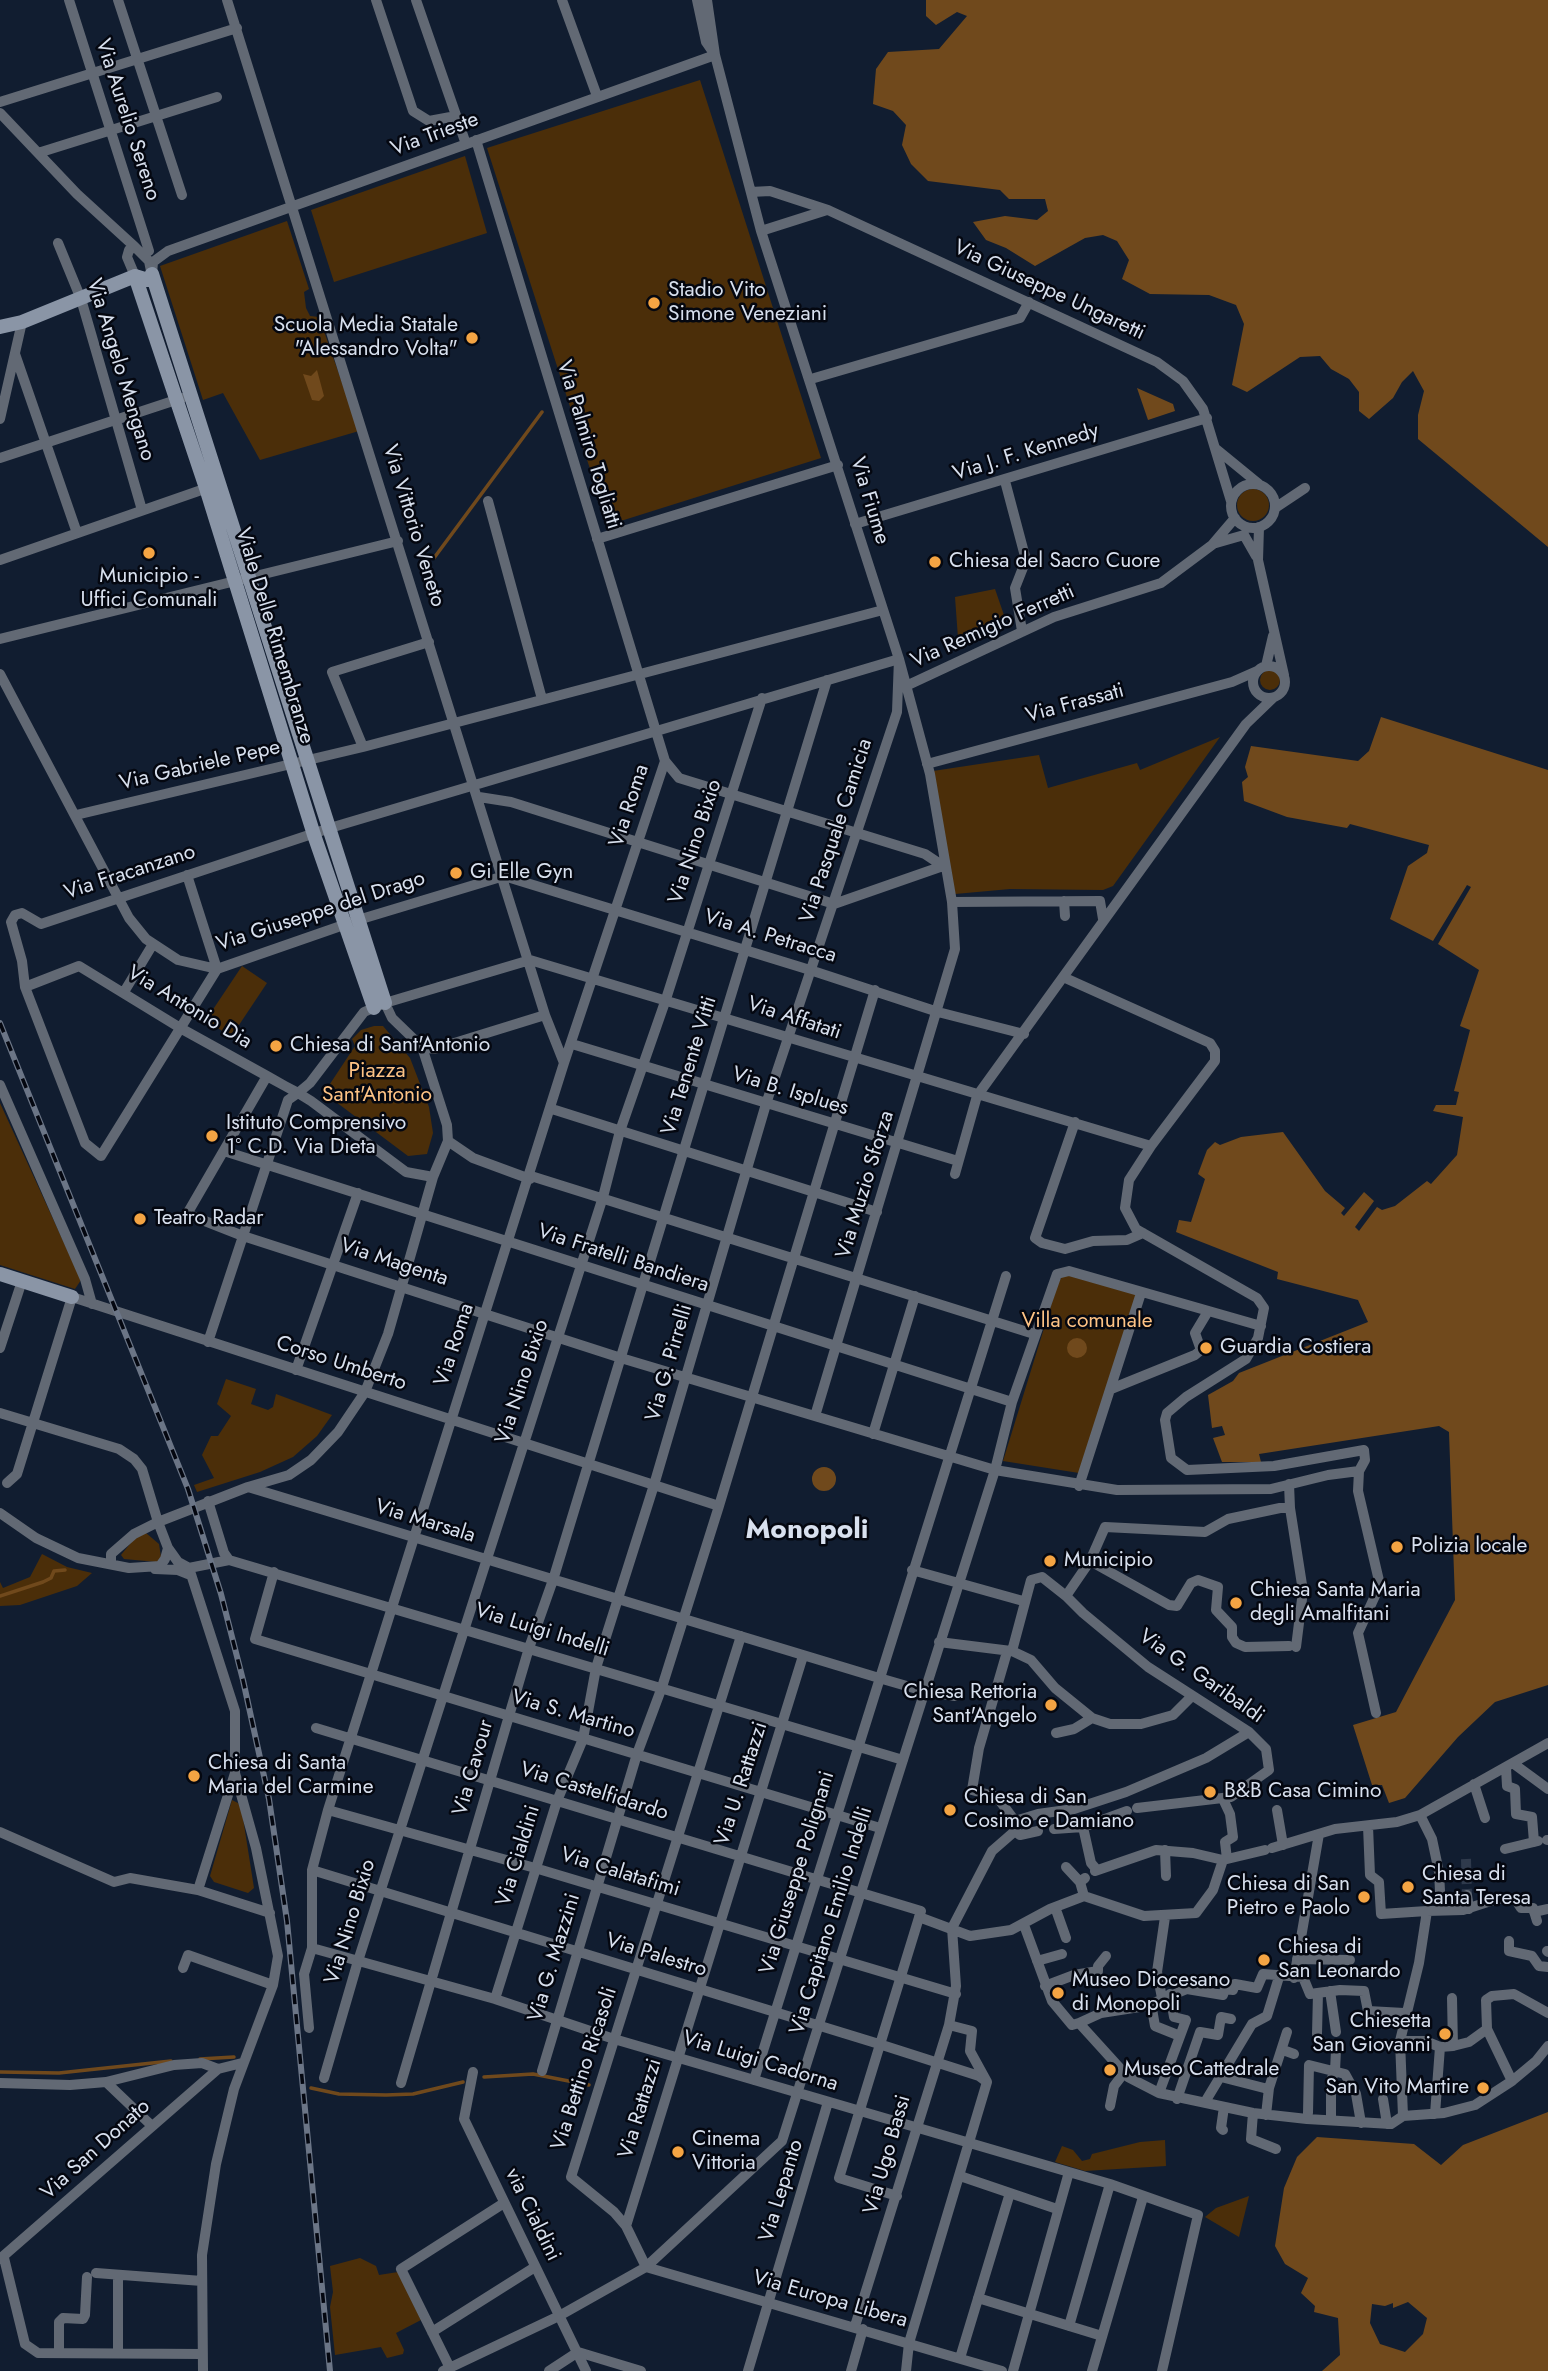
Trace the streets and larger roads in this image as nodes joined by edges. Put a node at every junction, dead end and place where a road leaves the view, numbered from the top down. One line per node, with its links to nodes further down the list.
1 (69, 0): 12 (street, Via Aurelio Sereno)
2 (118, 0): 11 (street)
3 (227, 0): 9 (street, Via Vittorio Veneto)
4 (376, 0): 18 (street)
5 (416, 0): 18 (street, Via Palmiro Togliatti)
6 (562, 0): 13 (street)
7 (697, 0): 10 (street)
8 (707, 0): 10 (street)
9 (237, 28): 11 (street); 24 (street, Via Vittorio Veneto)
10 (715, 55): 13 (street, Via Trieste); 22 (street, Via Fiume)
11 (138, 58): 12 (street); 17 (street)
12 (92, 72): 15 (street); 19 (street, Via Aurelio Sereno)
13 (597, 96): 20 (street, Via Trieste)
14 (218, 97): 17 (street)
15 (0, 102)
16 (0, 113): 21 (street)
17 (157, 116): 19 (street); 23 (street)
18 (456, 116): 20 (street, Via Palmiro Togliatti)
19 (110, 131): 21 (street); 29 (street, Via Aurelio Sereno)
20 (471, 142): 24 (street, Via Trieste); 60 (street, Via Palmiro Togliatti)
21 (38, 153): 26 (street)
22 (751, 192): 25 (street, Via Giuseppe Ungaretti); 27 (street, Via Fiume)
23 (182, 195)
24 (293, 209): 30 (street, Via Trieste); 61 (street, Via Vittorio Veneto)
25 (828, 210): 27 (street); 35 (street, Via Giuseppe Ungaretti)
26 (95, 212): 29 (street); 31 (street)
27 (761, 231): 39 (street, Via Fiume)
28 (58, 243): 34 (street, Via Angelo Mengano)
29 (142, 250): 30 (street, Via Trieste); 31 (street); 32 (street, Via Aurelio Sereno)
30 (167, 251): 32 (street)
31 (127, 257): 33 (street)
32 (152, 274): 33 (street); 40 (street, Viale Delle Rimembranze)
33 (135, 276): 34 (street); 40 (street, Viale Delle Rimembranze)
34 (81, 299): 36 (street); 43 (street, Via Angelo Mengano)
35 (1029, 302): 39 (street); 41 (street, Via Giuseppe Ungaretti)
36 (22, 322): 37 (street); 38 (street)
37 (0, 327)
38 (15, 354): 42 (street); 44 (street)
39 (811, 379): 47 (street, Via Fiume)
40 (184, 398): 43 (street); 50 (street, Viale Delle Rimembranze)
41 (1207, 418): 45 (street, Via Giuseppe Ungaretti); 48 (street, Via J. F. Kennedy)
42 (0, 419)
43 (117, 421): 44 (street); 55 (street, Via Angelo Mengano)
44 (46, 444): 46 (street); 59 (street)
45 (1215, 448): 49 (street); 53 (street, Via Giuseppe Ungaretti)
46 (0, 458)
47 (838, 465): 57 (street, Via Fiume); 60 (street)
48 (1005, 481): 57 (street, Via J. F. Kennedy); 68 (street)
49 (1259, 484): 53 (street); 54 (street)
50 (211, 486): 55 (street); 65 (street, Viale Delle Rimembranze); 66 (street, Viale Delle Rimembranze)
51 (1305, 488): 54 (street)
52 (488, 501): 83 (street)
53 (1231, 501): 56 (street)
54 (1275, 509): 58 (street)
55 (142, 510): 59 (street)
56 (1235, 518): 58 (street); 62 (street, Via Remigio Ferretti)
57 (855, 524): 67 (street, Via Fiume)
58 (1259, 527): 63 (street)
59 (76, 533): 64 (street)
60 (597, 539): 76 (street, Via Palmiro Togliatti)
61 (398, 541): 65 (street); 71 (street, Via Vittorio Veneto)
62 (1212, 545): 63 (street); 68 (street, Via Remigio Ferretti)
63 (1258, 560): 69 (street)
64 (0, 561)
65 (250, 579): 66 (street); 88 (street, Viale Delle Rimembranze)
66 (235, 582): 70 (street); 90 (street, Viale Delle Rimembranze)
67 (883, 610): 72 (street, Via Fiume); 76 (street, Via Gabriele Pepe)
68 (1022, 631): 79 (street, Via Remigio Ferretti)
69 (1274, 632): 73 (street); 75 (street)
70 (0, 639)
71 (429, 642): 84 (street, Via Vittorio Veneto); 87 (street)
72 (900, 659): 77 (street, Via Fracanzano); 79 (street, Via Fiume); 98 (street, Via Pasquale Camicia)
73 (1261, 668): 75 (street); 78 (street); 80 (street)
74 (0, 674): 96 (street, Via Giuseppe del Drago)
75 (1284, 675): 82 (street)
76 (640, 676): 83 (street, Via Gabriele Pepe); 86 (street, Via Palmiro Togliatti)
77 (827, 680): 81 (street, Via Fracanzano); 95 (street, Via Tenente Vitti)
78 (1232, 682): 80 (street); 91 (street, Via Frassati)
79 (906, 685): 91 (street, Via Fiume)
80 (1255, 690): 82 (street); 85 (street)
81 (762, 698): 86 (street, Via Fracanzano); 93 (street, Via Nino Bixio)
82 (1273, 698): 85 (street)
83 (542, 699): 84 (street, Via Gabriele Pepe)
84 (455, 723): 87 (street, Via Gabriele Pepe); 92 (street, Via Vittorio Veneto)
85 (1246, 724): 112 (street)
86 (656, 730): 89 (street, Via Palmiro Togliatti); 92 (street, Via Fracanzano)
87 (363, 747): 88 (street, Via Gabriele Pepe)
88 (308, 760): 90 (street, Via Gabriele Pepe); 97 (street, Viale Delle Rimembranze)
89 (664, 761): 93 (street); 100 (street, Via Roma)
90 (292, 764): 96 (street, Via Gabriele Pepe); 99 (street, Viale Delle Rimembranze)
91 (927, 764): 102 (street, Via Fiume)
92 (475, 783): 94 (street, Via Vittorio Veneto); 97 (street, Via Fracanzano)
93 (731, 795): 95 (street); 101 (street, Via Nino Bixio)
94 (479, 797): 100 (street); 104 (street, Via Vittorio Veneto)
95 (788, 812): 98 (street); 105 (street, Via Tenente Vitti)
96 (76, 815): 106 (street, Via Giuseppe del Drago)
97 (330, 828): 99 (street, Via Fracanzano); 113 (street, Viale Delle Rimembranze)
98 (855, 833): 102 (street); 109 (street, Via Pasquale Camicia)
99 (314, 835): 103 (street, Via Fracanzano); 113 (street, Viale Delle Rimembranze)
100 (638, 842): 101 (street); 110 (street, Via Roma)
101 (708, 865): 105 (street); 114 (street, Via Nino Bixio)
102 (943, 866): 108 (street, Via Fiume); 109 (street)
103 (187, 876): 106 (street, Via Fracanzano); 119 (street)
104 (504, 876): 110 (street, Via A. Petracca); 113 (street, Via Giuseppe del Drago); 117 (street, Via Vittorio Veneto)
105 (767, 883): 109 (street); 116 (street, Via Tenente Vitti)
106 (119, 895): 115 (street, Via Giuseppe del Drago); 123 (street, Via Fracanzano)
107 (1065, 901): 108 (street); 111 (street); 112 (street)
108 (952, 902): 118 (street, Via Fiume)
109 (834, 904): 120 (street, Via Pasquale Camicia)
110 (616, 911): 114 (street, Via A. Petracca); 122 (street, Via Roma)
111 (1065, 916)
112 (1103, 919): 121 (street)
113 (352, 923): 119 (street, Via Giuseppe del Drago); 127 (street, Viale Delle Rimembranze)
114 (687, 932): 116 (street, Via A. Petracca); 126 (street, Via Nino Bixio)
115 (153, 944): 119 (street, Via Giuseppe del Drago); 125 (street)
116 (746, 951): 120 (street, Via A. Petracca); 130 (street, Via Tenente Vitti)
117 (530, 960): 122 (street, Via Affatati); 127 (street); 129 (street, Via Vittorio Veneto)
118 (951, 965): 128 (street, Via Muzio Sforza)
119 (217, 969): 131 (street)
120 (810, 970): 124 (street, Via A. Petracca); 133 (street, Via Pasquale Camicia)
121 (1063, 977): 132 (street); 152 (street)
122 (594, 980): 126 (street, Via Affatati); 134 (street, Via Roma)
123 (24, 987): 125 (street, Via Antonio Dia); 131 (street)
124 (875, 990): 128 (street, Via A. Petracca); 136 (street, Via G. Mazzini)
125 (124, 992): 131 (street, Via Antonio Dia)
126 (666, 999): 130 (street, Via Affatati); 138 (street, Via Nino Bixio)
127 (379, 1005): 135 (street); 143 (street)
128 (938, 1012): 132 (street, Via A. Petracca); 140 (street, Via Muzio Sforza)
129 (545, 1015): 135 (street); 137 (street, Via Vittorio Veneto)
130 (724, 1017): 133 (street, Via Affatati); 141 (street, Via Tenente Vitti)
131 (182, 1029): 139 (street, Via Antonio Dia)
132 (1024, 1034): 144 (street)
133 (788, 1038): 136 (street, Via Affatati); 145 (street, Via Pasquale Camicia)
134 (572, 1044): 137 (street, Via Roma); 138 (street, Via B. Isplues)
135 (422, 1047): 150 (street)
136 (854, 1059): 140 (street, Via Affatati); 148 (street, Via G. Mazzini)
137 (565, 1063): 146 (street, Via Roma)
138 (642, 1065): 141 (street, Via B. Isplues); 149 (street, Via Nino Bixio)
139 (267, 1076): 143 (street, Via Antonio Dia); 153 (street)
140 (919, 1077): 144 (street, Via Affatati); 151 (street, Via Muzio Sforza)
141 (704, 1085): 145 (street, Via B. Isplues); 154 (street, Via Tenente Vitti)
142 (0, 1086): 183 (street)
143 (298, 1093): 156 (street); 159 (street, Via Antonio Dia)
144 (977, 1096): 147 (street, Via Affatati); 155 (street)
145 (765, 1104): 148 (street, Via B. Isplues); 157 (street, Via Pasquale Camicia)
146 (552, 1109): 149 (street); 160 (street, Via Roma)
147 (1074, 1122): 152 (street, Via Affatati); 167 (street)
148 (834, 1125): 151 (street, Via B. Isplues); 162 (street, Via G. Mazzini)
149 (620, 1131): 154 (street); 163 (street, Via Nino Bixio)
150 (448, 1141): 159 (street); 160 (street)
151 (898, 1145): 155 (street, Via B. Isplues); 164 (street, Via Muzio Sforza)
152 (1151, 1146): 167 (street)
153 (224, 1151): 156 (street, Via Fratelli Bandiera); 168 (street, Via Magenta)
154 (684, 1151): 157 (street); 166 (street, Via Tenente Vitti)
155 (958, 1161): 158 (street)
156 (265, 1166): 161 (street, Via Fratelli Bandiera); 168 (street)
157 (747, 1172): 162 (street); 169 (street, Via G. Pirrelli)
158 (955, 1174)
159 (433, 1177): 165 (street)
160 (531, 1177): 163 (street); 170 (street, Via Roma)
161 (358, 1193): 165 (street, Via Fratelli Bandiera); 172 (street)
162 (815, 1193): 164 (street); 171 (street, Via G. Mazzini)
163 (603, 1196): 166 (street); 173 (street, Via Nino Bixio)
164 (877, 1212): 176 (street, Via Muzio Sforza)
165 (423, 1213): 170 (street, Via Fratelli Bandiera); 178 (street)
166 (663, 1216): 169 (street); 179 (street, Via Tenente Vitti)
167 (1143, 1233): 189 (street)
168 (243, 1236): 172 (street, Via Magenta); 192 (street)
169 (727, 1237): 171 (street); 184 (street, Via G. Pirrelli)
170 (509, 1243): 173 (street, Via Fratelli Bandiera); 185 (street, Via Roma)
171 (794, 1257): 176 (street); 188 (street, Via G. Mazzini)
172 (334, 1264): 178 (street, Via Magenta); 197 (street)
173 (581, 1266): 179 (street, Via Fratelli Bandiera); 191 (street, Via Nino Bixio)
174 (0, 1274): 177 (street)
175 (1006, 1276): 187 (street, Via Giuseppe Polignani)
176 (857, 1278): 181 (street); 193 (street, Via Muzio Sforza)
177 (22, 1281): 182 (street); 194 (street)
178 (402, 1285): 185 (street, Via Magenta); 201 (street)
179 (643, 1285): 184 (street, Via Fratelli Bandiera); 195 (street, Via Tenente Vitti)
180 (1141, 1293): 186 (street); 190 (street, Via Capitano Emilio Indelli); 199 (street)
181 (915, 1296): 187 (street); 196 (street)
182 (72, 1297): 183 (street, Corso Umberto); 207 (street)
183 (92, 1304): 192 (street, Corso Umberto)
184 (706, 1306): 188 (street, Via Fratelli Bandiera); 198 (street, Via G. Pirrelli)
185 (486, 1313): 191 (street, Via Magenta); 206 (street, Via Roma)
186 (1207, 1313): 189 (street); 199 (street)
187 (991, 1321): 190 (street); 200 (street, Via Giuseppe Polignani)
188 (772, 1326): 193 (street, Via Fratelli Bandiera); 202 (street, Via G. Mazzini)
189 (1261, 1326): 213 (street)
190 (1034, 1334): 203 (street, Via Capitano Emilio Indelli)
191 (558, 1337): 195 (street, Via Magenta); 209 (street, Via Nino Bixio)
192 (208, 1342): 197 (street, Corso Umberto)
193 (836, 1345): 196 (street, Via Fratelli Bandiera); 205 (street, Via Muzio Sforza)
194 (0, 1348)
195 (621, 1358): 198 (street, Via Magenta); 211 (street, Via Tenente Vitti)
196 (896, 1366): 200 (street, Via Fratelli Bandiera); 208 (street)
197 (296, 1370): 201 (street, Corso Umberto)
198 (686, 1376): 202 (street, Via Magenta); 216 (street, Via G. Pirrelli)
199 (1111, 1389): 217 (street)
200 (970, 1390): 203 (street, Via Fratelli Bandiera); 210 (street, Via Giuseppe Polignani)
201 (365, 1392): 206 (street, Corso Umberto); 218 (street)
202 (752, 1396): 205 (street, Via Magenta); 220 (street, Via G. Mazzini)
203 (1012, 1402): 212 (street, Via Capitano Emilio Indelli)
204 (0, 1413): 207 (street)
205 (816, 1416): 208 (street, Via Magenta)
206 (450, 1420): 209 (street, Corso Umberto); 224 (street, Via Roma)
207 (33, 1423): 214 (street); 223 (street)
208 (873, 1434): 210 (street, Via Magenta)
209 (524, 1443): 211 (street, Corso Umberto); 227 (street, Via Nino Bixio)
210 (948, 1457): 212 (street, Via Magenta); 231 (street, Via Giuseppe Polignani)
211 (587, 1464): 216 (street, Corso Umberto); 234 (street, Via Cavour)
212 (995, 1470): 217 (street, Via Magenta); 235 (street, Via Capitano Emilio Indelli)
213 (1359, 1471): 215 (street, Via Magenta); 256 (street)
214 (7, 1483)
215 (1289, 1484): 217 (street, Via Magenta); 221 (street)
216 (654, 1485): 220 (street, Corso Umberto); 237 (street, Via Cialdini)
217 (1080, 1486)
218 (248, 1487): 219 (street); 224 (street, Via Marsala)
219 (208, 1501): 223 (street); 226 (street)
220 (719, 1506): 240 (street, Via G. Mazzini)
221 (1290, 1508): 228 (street); 228 (street)
222 (0, 1513): 229 (street)
223 (158, 1522): 225 (street); 229 (street)
224 (413, 1539): 227 (street, Via Marsala); 239 (street, Via Roma)
225 (168, 1548): 230 (street); 233 (street)
226 (229, 1560): 232 (street, Via Luigi Indelli); 233 (street)
227 (487, 1561): 234 (street, Via Marsala); 241 (street, Via Nino Bixio)
228 (1090, 1561): 236 (street)
229 (111, 1564): 230 (street)
230 (146, 1569): 233 (street)
231 (912, 1570): 235 (street); 249 (street, Via Giuseppe Polignani)
232 (274, 1572): 239 (street, Via Luigi Indelli); 248 (street, Via S. Martino)
233 (192, 1573): 271 (street)
234 (553, 1580): 237 (street, Via Marsala); 244 (street, Via Cavour)
235 (958, 1583): 238 (street); 243 (street, Via Capitano Emilio Indelli)
236 (1066, 1596): 238 (street, Via G. Garibaldi); 254 (street, Via G. Garibaldi)
237 (618, 1598): 240 (street, Via Marsala); 247 (street, Via Cialdini)
238 (1023, 1601): 245 (street)
239 (392, 1607): 241 (street, Via Luigi Indelli); 248 (street, Via Roma)
240 (684, 1617): 242 (street, Via Marsala); 250 (street, Via G. Mazzini)
241 (465, 1628): 244 (street, Via Luigi Indelli); 253 (street, Via Nino Bixio)
242 (741, 1636): 246 (street, Via Marsala); 255 (street, Via Bettino Ricasoli)
243 (939, 1642): 245 (street); 251 (street, Via Capitano Emilio Indelli)
244 (529, 1647): 247 (street, Via Luigi Indelli); 257 (street, Via Cavour)
245 (1009, 1651): 258 (street); 285 (street)
246 (803, 1656): 249 (street, Via Marsala); 259 (street, Via U. Rattazzi)
247 (596, 1668): 250 (street, Via Luigi Indelli); 264 (street, Via Cialdini)
248 (371, 1674): 253 (street, Via S. Martino); 263 (street, Via Roma)
249 (879, 1678): 251 (street, Via Marsala); 266 (street, Via Giuseppe Polignani)
250 (662, 1687): 255 (street, Via Luigi Indelli); 267 (street, Via G. Mazzini)
251 (924, 1691): 252 (street, Via Marsala); 269 (street, Via Capitano Emilio Indelli)
252 (955, 1696)
253 (443, 1697): 257 (street, Via S. Martino); 268 (street, Via Nino Bixio)
254 (1191, 1697): 258 (street); 261 (street, Via G. Garibaldi)
255 (720, 1705): 259 (street, Via Luigi Indelli); 272 (street, Via Bettino Ricasoli)
256 (1376, 1713)
257 (509, 1717): 264 (street, Via S. Martino); 273 (street, Via Cavour)
258 (1092, 1718): 262 (street)
259 (782, 1723): 266 (street, Via Luigi Indelli); 276 (street, Via U. Rattazzi)
260 (316, 1728): 263 (street, Via Castelfidardo)
261 (1249, 1732): 277 (street, Via G. Garibaldi); 285 (street)
262 (1056, 1733)
263 (351, 1738): 268 (street, Via Castelfidardo); 279 (street, Via Roma)
264 (583, 1739): 267 (street, Via S. Martino); 278 (street, Via Cialdini)
265 (1548, 1743): 270 (street)
266 (857, 1746): 269 (street, Via Luigi Indelli); 281 (street, Via Giuseppe Polignani)
267 (637, 1754): 272 (street, Via S. Martino); 284 (street, Via G. Mazzini)
268 (423, 1760): 273 (street, Via Castelfidardo); 289 (street, Via Nino Bixio)
269 (903, 1760): 288 (street, Via Capitano Emilio Indelli)
270 (1510, 1766): 274 (street); 275 (street); 295 (street)
271 (235, 1773): 308 (street); 319 (street)
272 (699, 1773): 276 (street, Via S. Martino); 294 (street, Via Bettino Ricasoli)
273 (491, 1780): 278 (street, Via Castelfidardo); 297 (street, Via Cavour)
274 (1474, 1784): 282 (street); 283 (street)
275 (1548, 1789)
276 (759, 1790): 281 (street, Via S. Martino); 300 (street, Via U. Rattazzi)
277 (1223, 1798): 287 (street); 301 (street)
278 (556, 1801): 284 (street, Via Castelfidardo); 303 (street, Via Cialdini)
279 (328, 1810): 289 (street, Via Calatafimi); 304 (street, Via Roma)
280 (1277, 1810): 296 (street)
281 (836, 1814): 288 (street, Via S. Martino); 306 (street, Via Giuseppe Polignani)
282 (1420, 1815): 286 (street); 317 (street)
283 (1485, 1818)
284 (618, 1819): 294 (street, Via Castelfidardo); 307 (street, Via G. Mazzini)
285 (1015, 1826): 291 (street); 325 (street)
286 (1368, 1826): 293 (street); 318 (street)
287 (1083, 1827): 290 (street); 299 (street)
288 (880, 1828): 310 (street, Via Capitano Emilio Indelli)
289 (401, 1829): 297 (street, Via Calatafimi); 309 (street, Via Nino Bixio)
290 (1054, 1829)
291 (1038, 1831)
292 (0, 1832): 308 (street)
293 (1319, 1834): 296 (street); 334 (street)
294 (678, 1838): 300 (street, Via Castelfidardo); 313 (street, Via Bettino Ricasoli)
295 (1542, 1841): 298 (street)
296 (1283, 1845): 301 (street)
297 (471, 1849): 303 (street, Via Calatafimi); 320 (street, Via Cavour)
298 (1505, 1849)
299 (1165, 1850): 301 (street); 305 (street)
300 (738, 1856): 306 (street, Via Castelfidardo); 323 (street, Via U. Rattazzi)
301 (1225, 1860): 322 (street)
302 (1066, 1867): 312 (street)
303 (535, 1868): 307 (street, Via Calatafimi); 326 (street, Via Cialdini)
304 (312, 1870): 309 (street, Via Palestro); 330 (street, Via Roma)
305 (1166, 1876)
306 (816, 1879): 310 (street, Via Castelfidardo); 329 (street, Via Giuseppe Polignani)
307 (597, 1886): 313 (street, Via Calatafimi); 331 (street, Via G. Mazzini)
308 (198, 1890): 319 (street)
309 (381, 1892): 320 (street, Via Palestro); 337 (street, Via Nino Bixio)
310 (860, 1893): 321 (street, Via Castelfidardo); 335 (street, Via Capitano Emilio Indelli)
311 (1467, 1895): 315 (street)
312 (1084, 1896): 314 (street); 322 (street)
313 (657, 1905): 323 (street, Via Calatafimi); 341 (street, Via Bettino Ricasoli)
314 (1055, 1907): 324 (street); 327 (street)
315 (1469, 1909): 316 (street); 317 (street)
316 (1548, 1909)
317 (1441, 1910): 318 (street)
318 (1427, 1911): 357 (street)
319 (270, 1913): 346 (street)
320 (451, 1913): 326 (street, Via Palestro); 345 (street, Via Cavour)
321 (920, 1914): 325 (street, Via Castelfidardo); 343 (street)
322 (1165, 1917): 352 (street)
323 (718, 1924): 329 (street, Via Calatafimi); 348 (street, Via Rattazzi)
324 (1024, 1926): 325 (street, Via Castelfidardo); 338 (street)
325 (953, 1927): 351 (street, Via Ugo Bassi)
326 (515, 1933): 331 (street, Via Palestro); 354 (street, Via Cialdini)
327 (1066, 1938)
328 (1509, 1941): 339 (street)
329 (795, 1947): 335 (street, Via Calatafimi); 356 (street, Via Giuseppe Polignani)
330 (312, 1948): 337 (street, Via Luigi Cadorna); 364 (street, Via Roma)
331 (576, 1952): 341 (street, Via Palestro); 359 (street, Via G. Mazzini)
332 (1062, 1954): 338 (street)
333 (1106, 1956): 347 (street)
334 (1297, 1959): 336 (street); 344 (street)
335 (840, 1960): 343 (street, Via Calatafimi); 363 (street, Via Capitano Emilio Indelli)
336 (1350, 1960)
337 (358, 1961): 345 (street, Via Luigi Cadorna); 388 (street, Via Nino Bixio)
338 (1037, 1961): 347 (street)
339 (1548, 1967)
340 (183, 1968): 346 (street)
341 (636, 1970): 348 (street, Via Palestro); 370 (street, Via Bettino Ricasoli)
342 (1279, 1977): 344 (street); 352 (street); 387 (street)
343 (900, 1978): 351 (street, Via Calatafimi); 372 (street)
344 (1294, 1978): 350 (street)
345 (430, 1981): 354 (street, Via Luigi Cadorna); 394 (street, Via Cavour)
346 (273, 1985): 381 (street)
347 (1045, 1986): 361 (street)
348 (698, 1989): 356 (street, Via Palestro); 379 (street, Via Rattazzi)
349 (1330, 1992): 350 (street); 357 (street); 367 (street)
350 (1318, 1993): 368 (street)
351 (956, 1994): 362 (street, Via Ugo Bassi)
352 (1166, 1996): 355 (street); 369 (street)
353 (1452, 1998): 373 (street)
354 (495, 1999): 359 (street, Via Luigi Cadorna)
355 (1152, 2003): 361 (street); 369 (street)
356 (775, 2013): 363 (street, Via Palestro); 389 (street, Via Giuseppe Polignani)
357 (1404, 2013): 371 (street)
358 (1548, 2013): 365 (street)
359 (556, 2018): 370 (street, Via Luigi Cadorna); 383 (street, Via G. Mazzini)
360 (1231, 2019): 398 (street)
361 (1079, 2023): 386 (street)
362 (949, 2025): 380 (street, Via Ugo Bassi); 392 (street)
363 (820, 2026): 372 (street, Via Palestro); 397 (street, Via Capitano Emilio Indelli)
364 (309, 2028)
365 (1487, 2029): 373 (street); 390 (street)
366 (1287, 2032): 376 (street)
367 (1336, 2032)
368 (1317, 2034)
369 (1180, 2036): 396 (street)
370 (614, 2039): 379 (street, Via Luigi Cadorna); 426 (street, Via Bettino Ricasoli)
371 (1400, 2040): 375 (street); 409 (street)
372 (879, 2044): 380 (street, Via Palestro); 404 (street)
373 (1452, 2046): 375 (street)
374 (1548, 2046): 390 (street)
375 (1440, 2047): 406 (street)
376 (1283, 2050): 378 (street); 407 (street)
377 (1336, 2050): 384 (street)
378 (1294, 2054)
379 (677, 2057): 389 (street, Via Luigi Cadorna); 426 (street, Via Rattazzi)
380 (935, 2062): 392 (street, Via Palestro); 414 (street, Via Ugo Bassi)
381 (242, 2063): 382 (street, Via San Donato); 431 (street)
382 (218, 2069): 391 (street, Via San Donato); 413 (street, Via San Donato)
383 (542, 2071)
384 (1335, 2071): 408 (street); 410 (street); 411 (street)
385 (473, 2072): 424 (street, via Cialdini)
386 (1124, 2073): 396 (street); 402 (street)
387 (1221, 2077): 395 (street); 401 (street)
388 (324, 2078)
389 (754, 2080): 397 (street, Via Luigi Cadorna)
390 (1512, 2081): 406 (street)
391 (106, 2082): 393 (street, Via San Donato); 413 (street)
392 (987, 2082): 416 (street)
393 (0, 2083)
394 (401, 2083)
395 (1264, 2088)
396 (1159, 2093): 398 (street)
397 (800, 2094): 400 (street, Via Luigi Cadorna); 429 (street, Via Capitano Emilio Indelli)
398 (1177, 2099): 401 (street)
399 (1383, 2099): 412 (street)
400 (828, 2102): 404 (street, Via Luigi Cadorna); 433 (street, Via Lepanto)
401 (1205, 2102): 403 (street)
402 (1110, 2106)
403 (1223, 2107): 405 (street); 415 (street)
404 (859, 2112): 414 (street, Via Luigi Cadorna); 422 (street)
405 (1253, 2113): 407 (street); 417 (street)
406 (1435, 2114): 409 (street)
407 (1266, 2115): 408 (street)
408 (1307, 2116): 410 (street)
409 (1403, 2116): 412 (street)
410 (1331, 2120): 411 (street)
411 (1362, 2123): 412 (street)
412 (1387, 2124)
413 (152, 2126): 427 (street, Via San Donato)
414 (916, 2128): 416 (street, Via Luigi Cadorna); 422 (street, Via Ugo Bassi)
415 (1223, 2130)
416 (970, 2143): 418 (street, Via Luigi Cadorna); 419 (street)
417 (1276, 2149)
418 (1069, 2172): 420 (street, Via Luigi Cadorna); 425 (street)
419 (960, 2176): 421 (street); 440 (street)
420 (1110, 2184): 423 (street, Via Luigi Cadorna); 436 (street)
421 (1010, 2193): 425 (street); 432 (street)
422 (897, 2196): 437 (street, Via Ugo Bassi)
423 (1143, 2197): 439 (street); 457 (street, Via Luigi Cadorna)
424 (504, 2203): 428 (street, via Cialdini); 438 (street)
425 (1057, 2209): 434 (street)
426 (626, 2226): 429 (street)
427 (2, 2258): 442 (street)
428 (536, 2267): 435 (street, via Cialdini); 438 (street)
429 (646, 2267): 433 (street, Via Europa Libera); 435 (street, Via Capitano Emilio Indelli)
430 (118, 2276): 431 (street); 442 (street); 443 (street)
431 (202, 2281): 444 (street)
432 (978, 2298): 434 (street); 445 (street)
433 (768, 2302): 437 (street, Via Europa Libera); 452 (street, Via Lepanto)
434 (1031, 2315): 436 (street); 455 (street)
435 (559, 2316): 441 (street, via Cialdini); 446 (street, Via Capitano Emilio Indelli)
436 (1069, 2326): 439 (street)
437 (859, 2328): 440 (street, Via Europa Libera); 453 (street, Via Ugo Bassi)
438 (432, 2332): 446 (street)
439 (1102, 2336): 456 (street)
440 (909, 2343): 445 (street, Via Europa Libera); 454 (street)
441 (578, 2352): 449 (street); 450 (street, via Cialdini); 451 (street)
442 (58, 2353): 443 (street)
443 (118, 2353): 444 (street)
444 (202, 2354): 448 (street)
445 (960, 2358): 447 (street, Via Europa Libera)
446 (447, 2369)
447 (994, 2370)
448 (202, 2371)
449 (549, 2371)
450 (586, 2371)
451 (641, 2371)
452 (748, 2371)
453 (850, 2371)
454 (906, 2371)
455 (1013, 2371)
456 (1091, 2371)
457 (1162, 2371)

